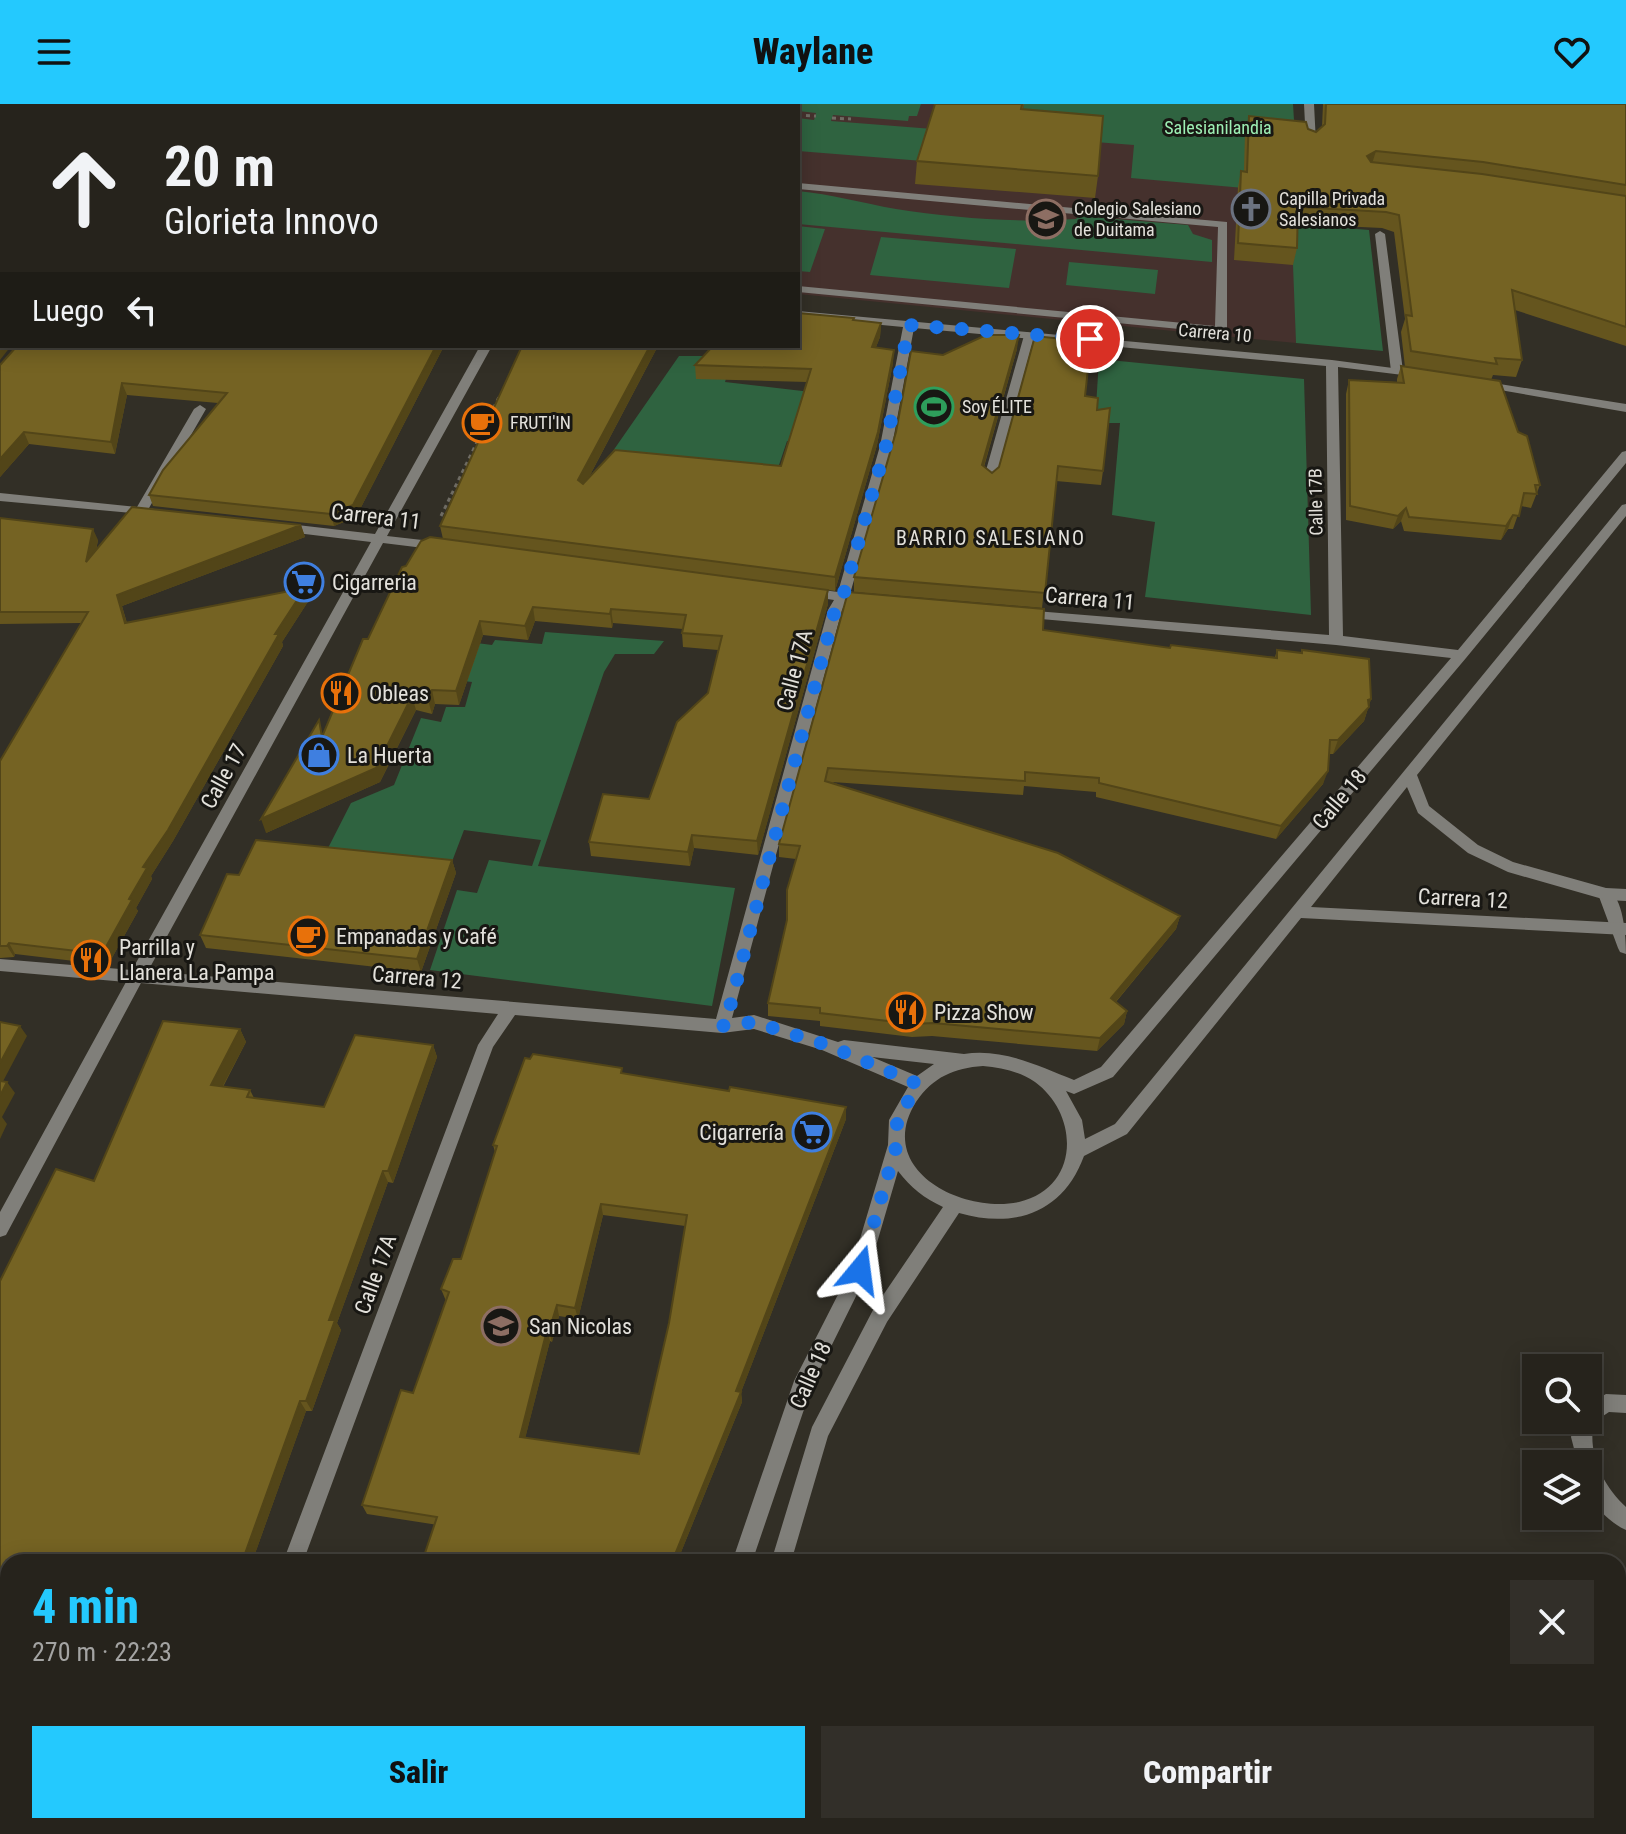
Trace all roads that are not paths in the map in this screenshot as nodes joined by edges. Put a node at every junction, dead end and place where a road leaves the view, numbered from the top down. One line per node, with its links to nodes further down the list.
1 (1309, 104): 2 (street)
2 (1311, 143)
3 (800, 186): 5 (street)
4 (1380, 234): 11 (street)
5 (800, 289)
6 (800, 314): 7 (street, Carrera 10)
7 (909, 325): 8 (street, Carrera 10); 26 (street, Calle 17A)
8 (1029, 334): 10 (street, Carrera 10); 17 (street)
9 (485, 348): 23 (street, Calle 17)
10 (1332, 363): 11 (street, Carrera 10); 29 (street, Calle 17B)
11 (1397, 371): 12 (street, Carrera 10)
12 (1428, 376)
13 (1473, 383): 14 (street)
14 (1626, 408)
15 (200, 409): 20 (street)
16 (1626, 455): 30 (street, Calle 18)
17 (989, 481)
18 (0, 497): 20 (street)
19 (1626, 508): 31 (street, Calle 18)
20 (141, 511): 21 (street)
21 (171, 514)
22 (261, 524): 23 (street, Carrera 11)
23 (381, 538): 24 (street, Carrera 11); 38 (street, Calle 17)
24 (450, 547)
25 (796, 591): 26 (street)
26 (843, 596): 27 (street); 40 (street, Calle 17A)
27 (877, 602)
28 (1004, 613): 29 (street, Carrera 11)
29 (1336, 640): 30 (street, Carrera 11)
30 (1461, 655): 43 (street, Calle 18)
31 (1410, 774): 32 (street, Carrera 12); 34 (street, Calle 18)
32 (1606, 894): 33 (street, Carrera 12); 35 (street)
33 (1626, 895)
34 (1298, 912): 35 (street, Carrera 12); 46 (street, Calle 18)
35 (1622, 928): 36 (street)
36 (1626, 948)
37 (0, 965): 38 (street, Carrera 12)
38 (136, 976): 39 (street, Carrera 12); 48 (street, Calle 17)
39 (511, 1007): 40 (street, Carrera 12); 53 (street, Calle 17A)
40 (722, 1026): 41 (street, Carrera 12)
41 (827, 1045): 42 (street, Carrera 12); 44 (street, Carrera 12)
42 (963, 1060): 43 (street); 44 (street)
43 (1025, 1068): 46 (street)
44 (918, 1084): 45 (street)
45 (897, 1144): 47 (street); 54 (street, Calle 18)
46 (1078, 1151): 47 (street)
47 (954, 1206): 55 (street, Calle 18)
48 (0, 1229)
49 (1626, 1404): 50 (street)
50 (1602, 1406)
51 (1602, 1497): 52 (street)
52 (1626, 1520)
53 (296, 1554)
54 (745, 1554)
55 (783, 1554)

